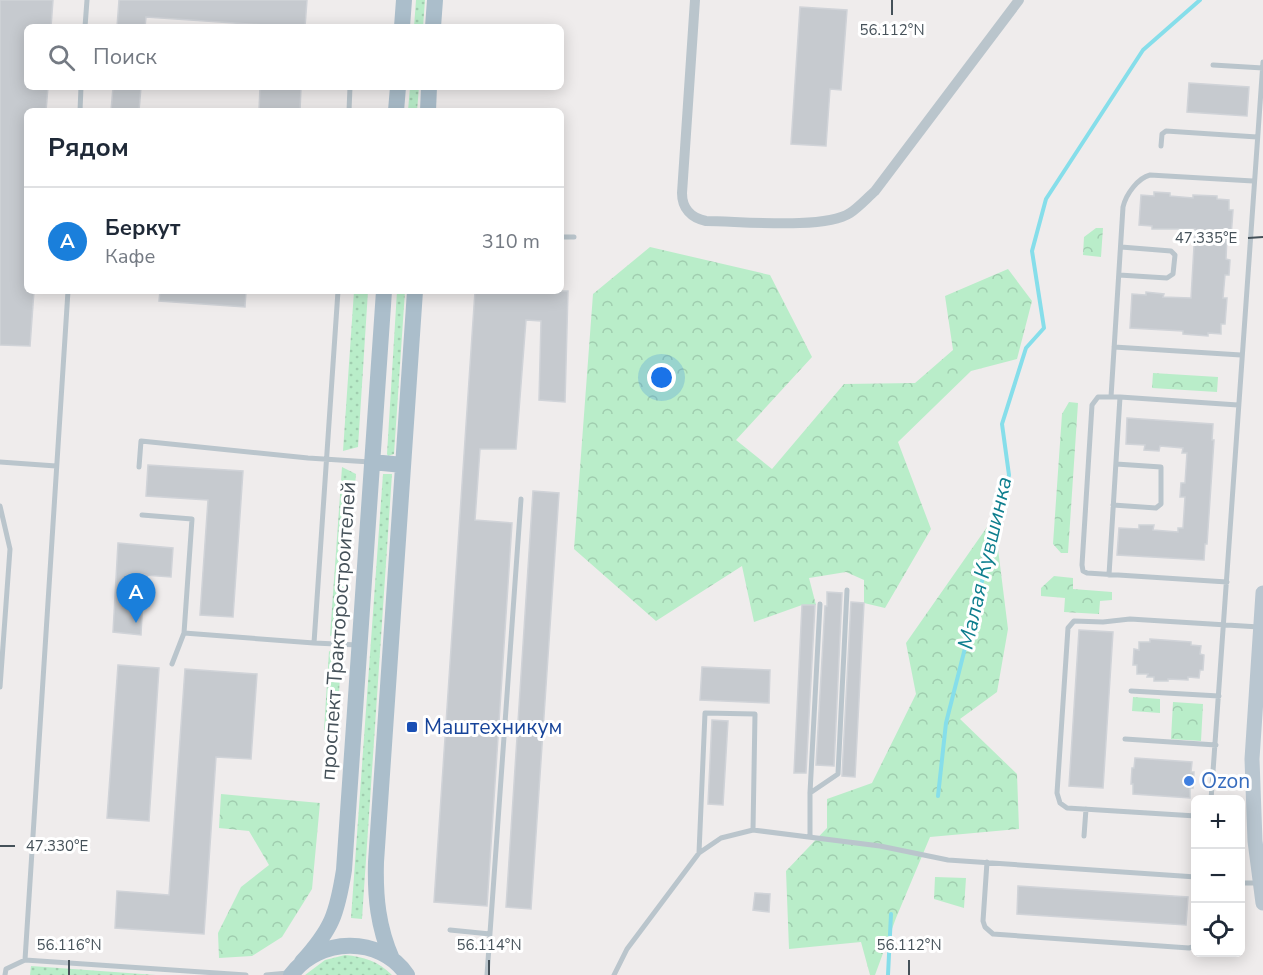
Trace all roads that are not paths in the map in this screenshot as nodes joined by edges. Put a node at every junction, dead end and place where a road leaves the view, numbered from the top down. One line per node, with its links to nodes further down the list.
1 (87, 0): 6 (lane)
2 (404, 0): 7 (main road)
3 (435, 0): 8 (main road)
4 (695, 0): 5 (street)
5 (1019, 0)
6 (85, 24)
7 (402, 24)
8 (433, 24)
9 (1263, 62): 11 (lane)
10 (1213, 65): 11 (lane)
11 (1263, 68): 20 (lane)
12 (81, 90): 16 (lane)
13 (350, 90): 17 (lane)
14 (398, 90): 18 (main road)
15 (429, 90): 19 (main road)
16 (80, 108)
17 (349, 108)
18 (396, 108)
19 (428, 108)
20 (1257, 137): 21 (lane); 22 (lane)
21 (1161, 146)
22 (1253, 182): 25 (lane); 32 (lane)
23 (564, 237): 24 (lane)
24 (574, 237)
25 (1120, 247): 26 (lane); 26 (lane)
26 (1119, 274): 31 (lane)
27 (68, 294): 41 (lane)
28 (338, 294): 36 (lane)
29 (384, 294): 38 (main road, проспект Тракторостроителей)
30 (415, 294): 40 (main road)
31 (1114, 347): 32 (lane); 33 (lane)
32 (1241, 355): 35 (lane)
33 (1111, 397): 34 (lane); 47 (lane)
34 (1120, 397): 35 (lane); 39 (lane)
35 (1238, 405): 48 (lane)
36 (326, 459): 38 (lane); 42 (lane); 55 (lane)
37 (0, 462): 41 (lane)
38 (372, 462): 40 (main road); 56 (main road, проспект Тракторостроителей)
39 (1116, 464): 44 (lane); 44 (lane)
40 (403, 465): 80 (main road)
41 (56, 466): 81 (lane)
42 (139, 467)
43 (521, 500): 78 (lane)
44 (1113, 505): 47 (lane)
45 (0, 506): 58 (lane)
46 (142, 515): 54 (lane)
47 (1109, 575): 48 (lane)
48 (1227, 582): 52 (lane)
49 (847, 590): 64 (lane)
50 (1263, 594): 53 (street)
51 (820, 604): 64 (lane)
52 (1224, 625): 53 (lane); 60 (lane); 66 (lane)
53 (1260, 627): 63 (street)
54 (184, 633): 55 (lane); 57 (lane)
55 (314, 643): 56 (lane)
56 (359, 645): 82 (main road, проспект Тракторостроителей)
57 (172, 664)
58 (0, 687)
59 (1131, 691): 60 (lane)
60 (1219, 696): 62 (lane)
61 (1125, 739): 62 (lane)
62 (1216, 745): 65 (lane)
63 (1258, 759): 75 (street)
64 (810, 793): 70 (lane)
65 (1211, 795)
66 (1086, 809): 67 (lane); 69 (lane)
67 (1191, 816)
68 (753, 831): 70 (lane); 71 (lane); 71 (lane)
69 (1084, 836)
70 (810, 837): 72 (lane)
71 (699, 853): 88 (lane)
72 (987, 862): 73 (lane); 79 (lane)
73 (1191, 877)
74 (1245, 883): 75 (lane)
75 (1260, 883): 76 (street)
76 (1263, 903)
77 (450, 930): 78 (lane)
78 (490, 934): 87 (lane)
79 (1191, 948)
80 (392, 959): 82 (main road); 83 (main road)
81 (25, 960): 84 (lane); 85 (lane)
82 (296, 970): 86 (lane)
83 (407, 974)
84 (5, 975)
85 (246, 975)
86 (266, 975)
87 (487, 975)
88 (614, 975)

